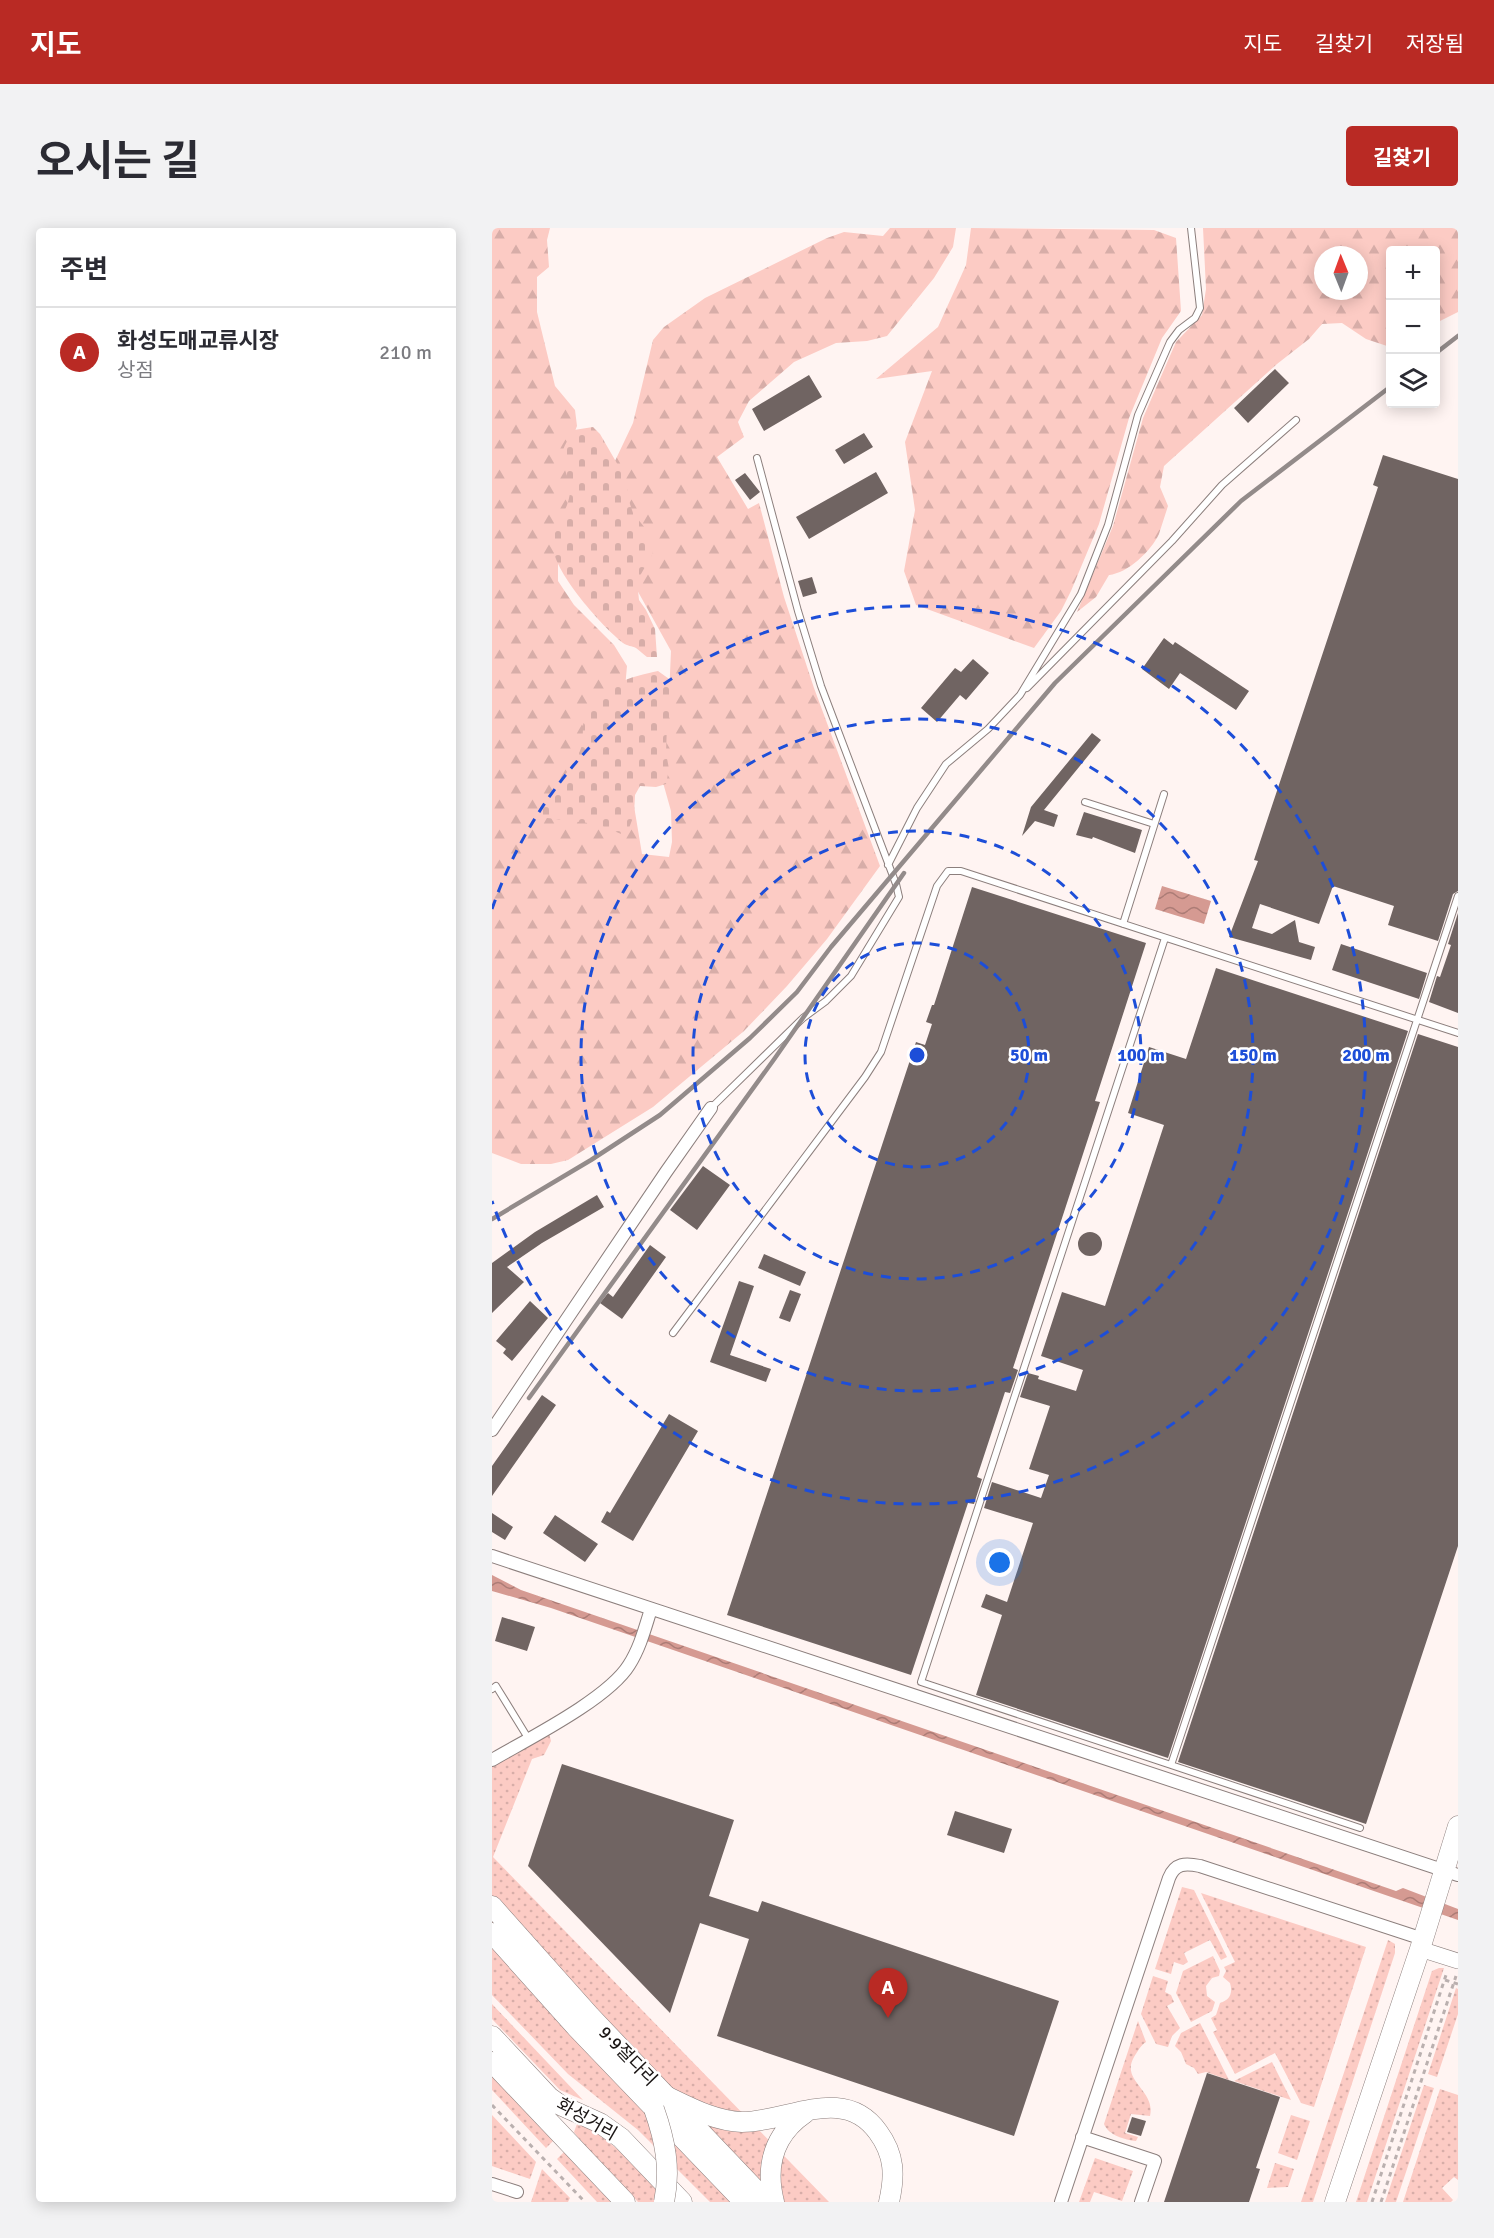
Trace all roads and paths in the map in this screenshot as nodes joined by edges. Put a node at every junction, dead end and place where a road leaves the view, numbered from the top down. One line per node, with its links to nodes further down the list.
1 (1191, 228): 4 (lane)
2 (1296, 420): 4 (lane)
3 (757, 458): 8 (lane)
4 (1020, 695): 8 (lane)
5 (1164, 794): 7 (lane)
6 (1085, 802): 7 (lane)
7 (1154, 824): 10 (lane)
8 (888, 865): 14 (lane)
9 (1458, 896): 12 (lane)
10 (1125, 917): 11 (lane); 15 (lane)
11 (1166, 938): 12 (lane); 22 (lane)
12 (1417, 1019): 13 (lane); 22 (lane)
13 (1458, 1032)
14 (711, 1108): 16 (street)
15 (673, 1333)
16 (492, 1430)
17 (492, 1556): 18 (street)
18 (651, 1609): 20 (street); 25 (street)
19 (492, 1689): 20 (lane)
20 (528, 1738): 21 (street)
21 (492, 1760)
22 (1171, 1765): 24 (lane)
23 (1458, 1826): 25 (main road)
24 (1360, 1828)
25 (1450, 1873): 28 (main road)
26 (492, 1906): 34 (main road, 9·9절다리)
27 (492, 1932): 34 (main road, 9·9절다리)
28 (1421, 1944): 29 (street); 37 (street); 50 (main road)
29 (1456, 1963): 30 (path); 31 (path)
30 (1444, 1980): 31 (path); 51 (path)
31 (1456, 1983): 52 (path)
32 (492, 2036): 43 (main road, 화성거리)
33 (492, 2062): 41 (main road, 화성거리)
34 (661, 2103): 36 (main road); 42 (main road, bridge); 44 (main road, 9·9절다리); 45 (main road, 9·9절다리)
35 (492, 2105): 40 (path)
36 (808, 2111): 46 (main road); 47 (main road)
37 (1082, 2137): 48 (street); 49 (street)
38 (492, 2184): 39 (street)
39 (517, 2192)
40 (585, 2202)
41 (625, 2202)
42 (664, 2202)
43 (682, 2202)
44 (744, 2202)
45 (767, 2202)
46 (774, 2202)
47 (889, 2202)
48 (1061, 2202)
49 (1142, 2202)
50 (1335, 2202)
51 (1372, 2202)
52 (1381, 2202)

